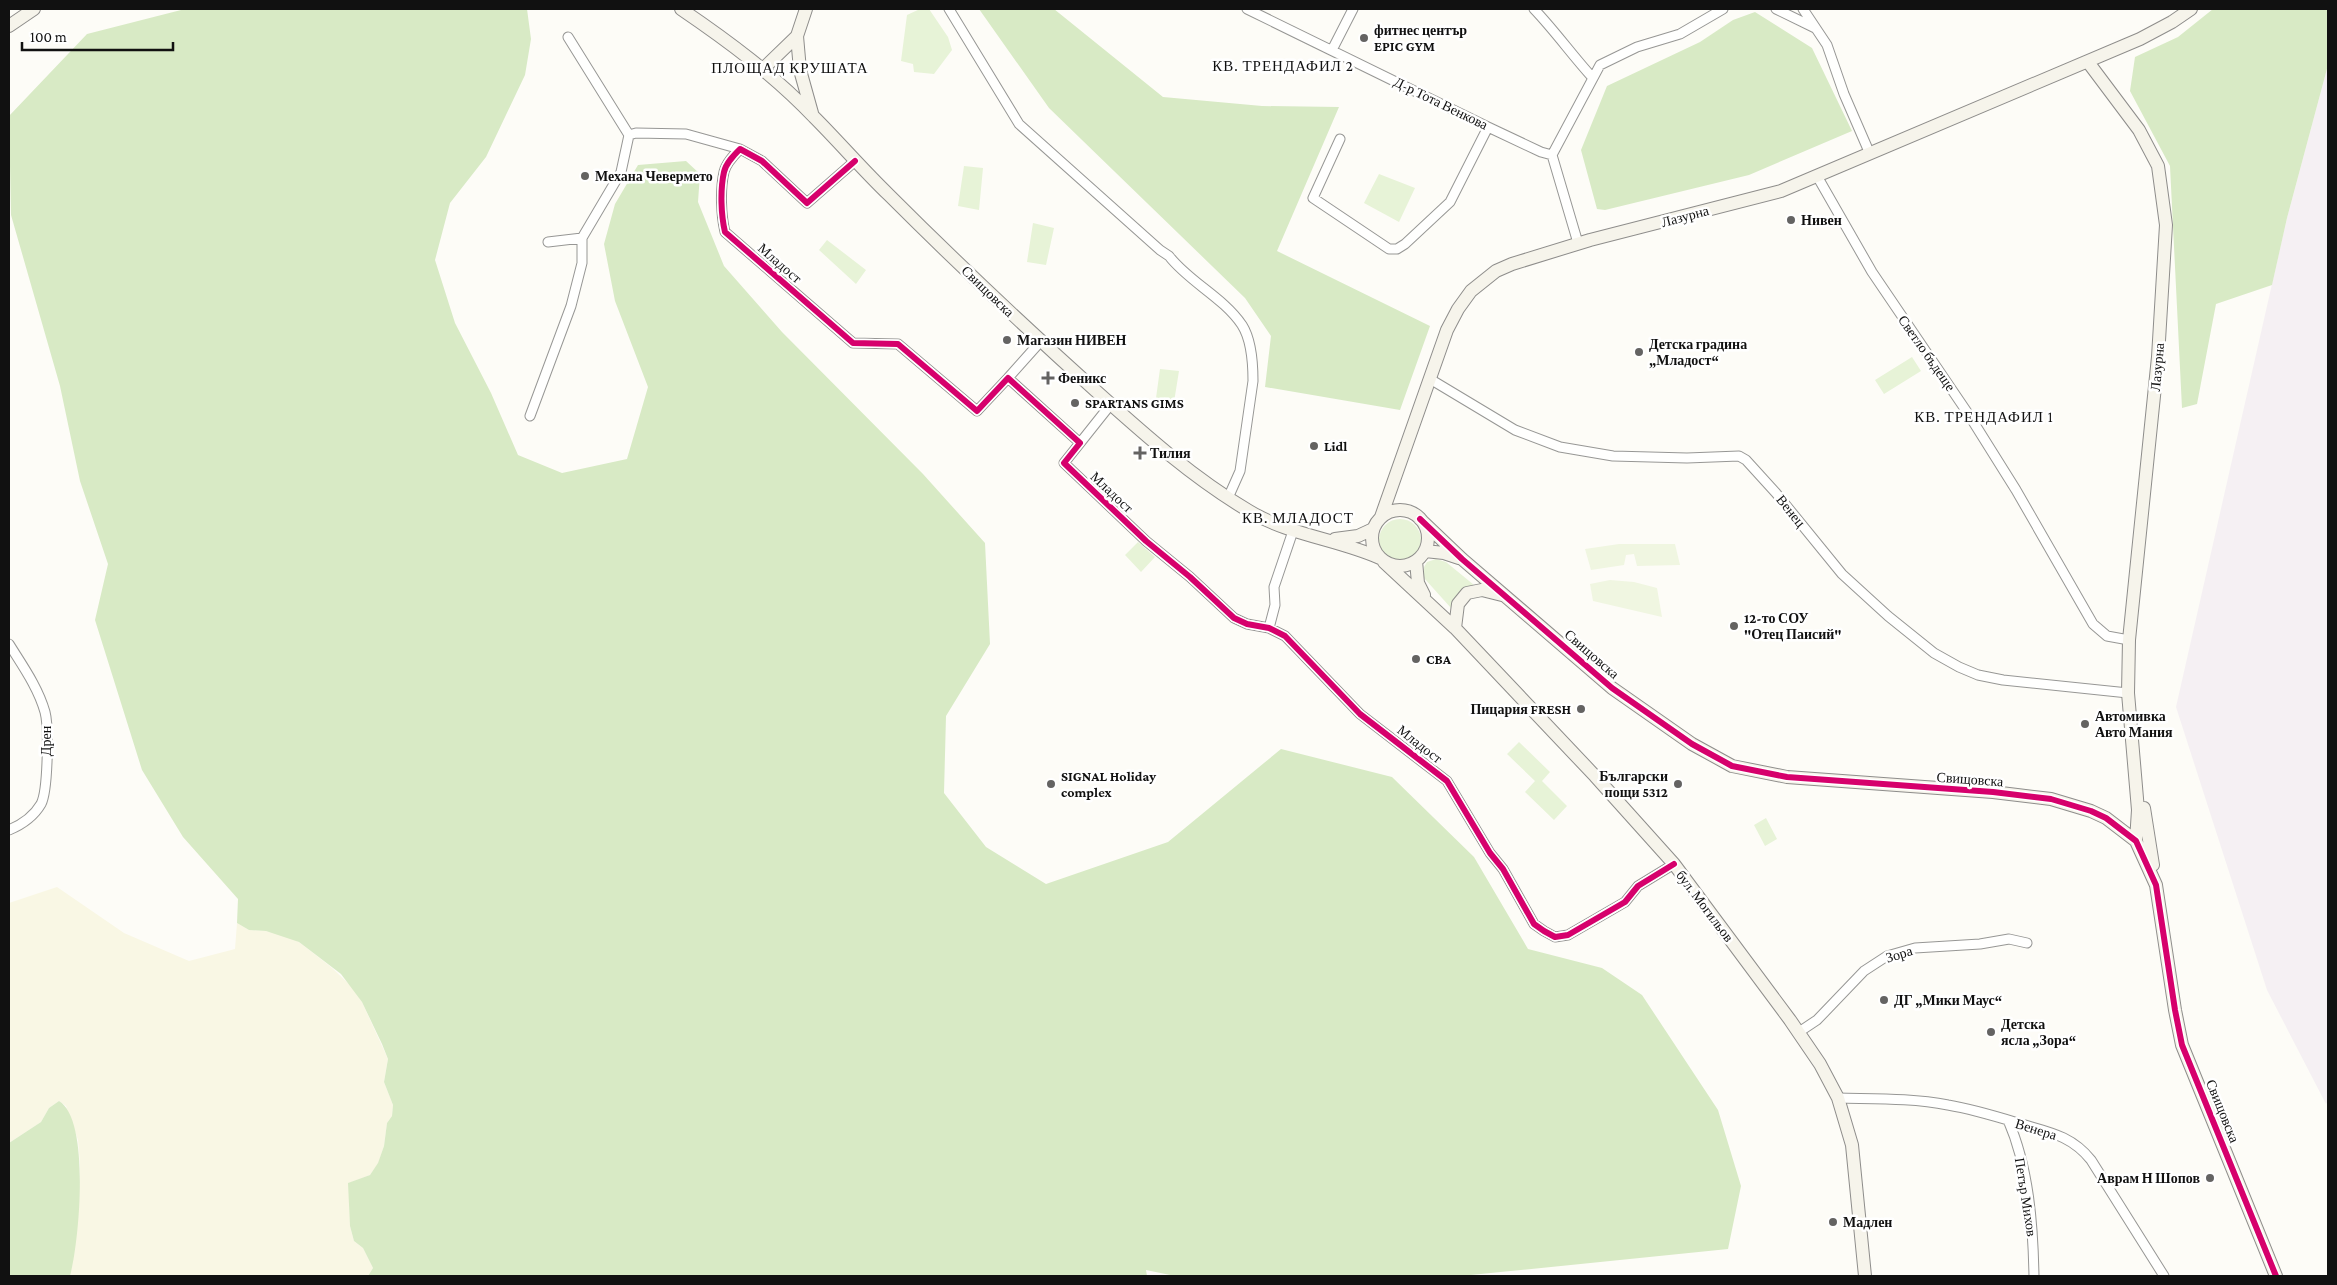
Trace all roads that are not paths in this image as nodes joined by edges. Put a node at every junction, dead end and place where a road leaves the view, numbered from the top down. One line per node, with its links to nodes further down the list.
1 (34, 9): 12 (street)
2 (681, 9): 18 (street, Свищовска)
3 (806, 9): 14 (street)
4 (949, 9): 39 (street)
5 (1247, 9): 16 (street, Д-р Тота Венкова)
6 (1353, 9): 16 (street)
7 (1534, 9): 19 (street)
8 (1723, 9): 19 (street)
9 (1776, 9): 13 (street)
10 (1803, 9): 13 (street)
11 (2191, 9): 17 (street, Лазурна)
12 (9, 26)
13 (1815, 28): 25 (street)
14 (797, 36): 18 (street); 20 (street)
15 (568, 38): 22 (street)
16 (1332, 50): 21 (street, Д-р Тота Венкова)
17 (2088, 62): 25 (street, Лазурна); 52 (street, Лазурна)
18 (763, 69): 20 (street, Свищовска)
19 (1592, 77): 26 (street)
20 (813, 115): 27 (street, Свищовска)
21 (1488, 127): 23 (street); 26 (street, Д-р Тота Венкова)
22 (629, 135): 24 (street); 29 (street)
23 (1340, 139)
24 (740, 148): 27 (street); 33 (street, Младост)
25 (1870, 154): 28 (street, Лазурна)
26 (1552, 155): 31 (street)
27 (855, 161): 32 (street, Свищовска)
28 (1817, 176): 31 (street, Лазурна); 52 (street, Светло бъдеще)
29 (582, 238): 30 (street); 36 (street)
30 (548, 242)
31 (1578, 243): 34 (street, Лазурна)
32 (1040, 341): 33 (street); 35 (street, Свищовска)
33 (1008, 378): 37 (street)
34 (1430, 379): 38 (street, Лазурна); 54 (street, Венец)
35 (1111, 404): 37 (street); 39 (street, Свищовска)
36 (530, 416)
37 (1080, 443): 50 (street, Младост)
38 (1396, 479): 40 (street); 41 (street, Лазурна)
39 (1228, 498): 43 (street, Свищовска)
40 (1416, 516): 41 (street); 45 (street); 46 (street, Свищовска)
41 (1381, 517): 42 (street)
42 (1373, 529): 44 (street, Свищовска); 47 (street)
43 (1293, 531): 44 (street, Свищовска); 50 (street)
44 (1327, 539): 47 (street, Свищовска)
45 (1420, 556): 46 (street, Свищовска); 47 (street); 49 (street, бул. Могильов)
46 (1462, 559): 48 (street, Свищовска)
47 (1382, 560): 49 (street, бул. Могильов)
48 (1506, 596): 51 (street); 57 (street, Свищовска)
49 (1426, 600): 51 (street, бул. Могильов)
50 (1269, 628): 58 (street, Младост)
51 (1455, 628): 58 (street, бул. Могильов)
52 (2129, 640): 54 (street, Лазурна)
53 (9, 644): 56 (street, Дрен)
54 (2128, 693): 55 (street, Лазурна)
55 (2134, 742): 57 (street); 59 (street)
56 (9, 830)
57 (2136, 841): 59 (street, Свищовска)
58 (1674, 864): 61 (street, бул. Могильов)
59 (2156, 885): 67 (street, Свищовска)
60 (2027, 944): 61 (street, Зора)
61 (1799, 1032): 62 (street, бул. Могильов)
62 (1838, 1098): 63 (street, Венера); 64 (street, бул. Могильов)
63 (2008, 1120): 65 (street, Петър Михов); 66 (street, Венера)
64 (1865, 1276)
65 (2034, 1276)
66 (2164, 1276)
67 (2276, 1276)

